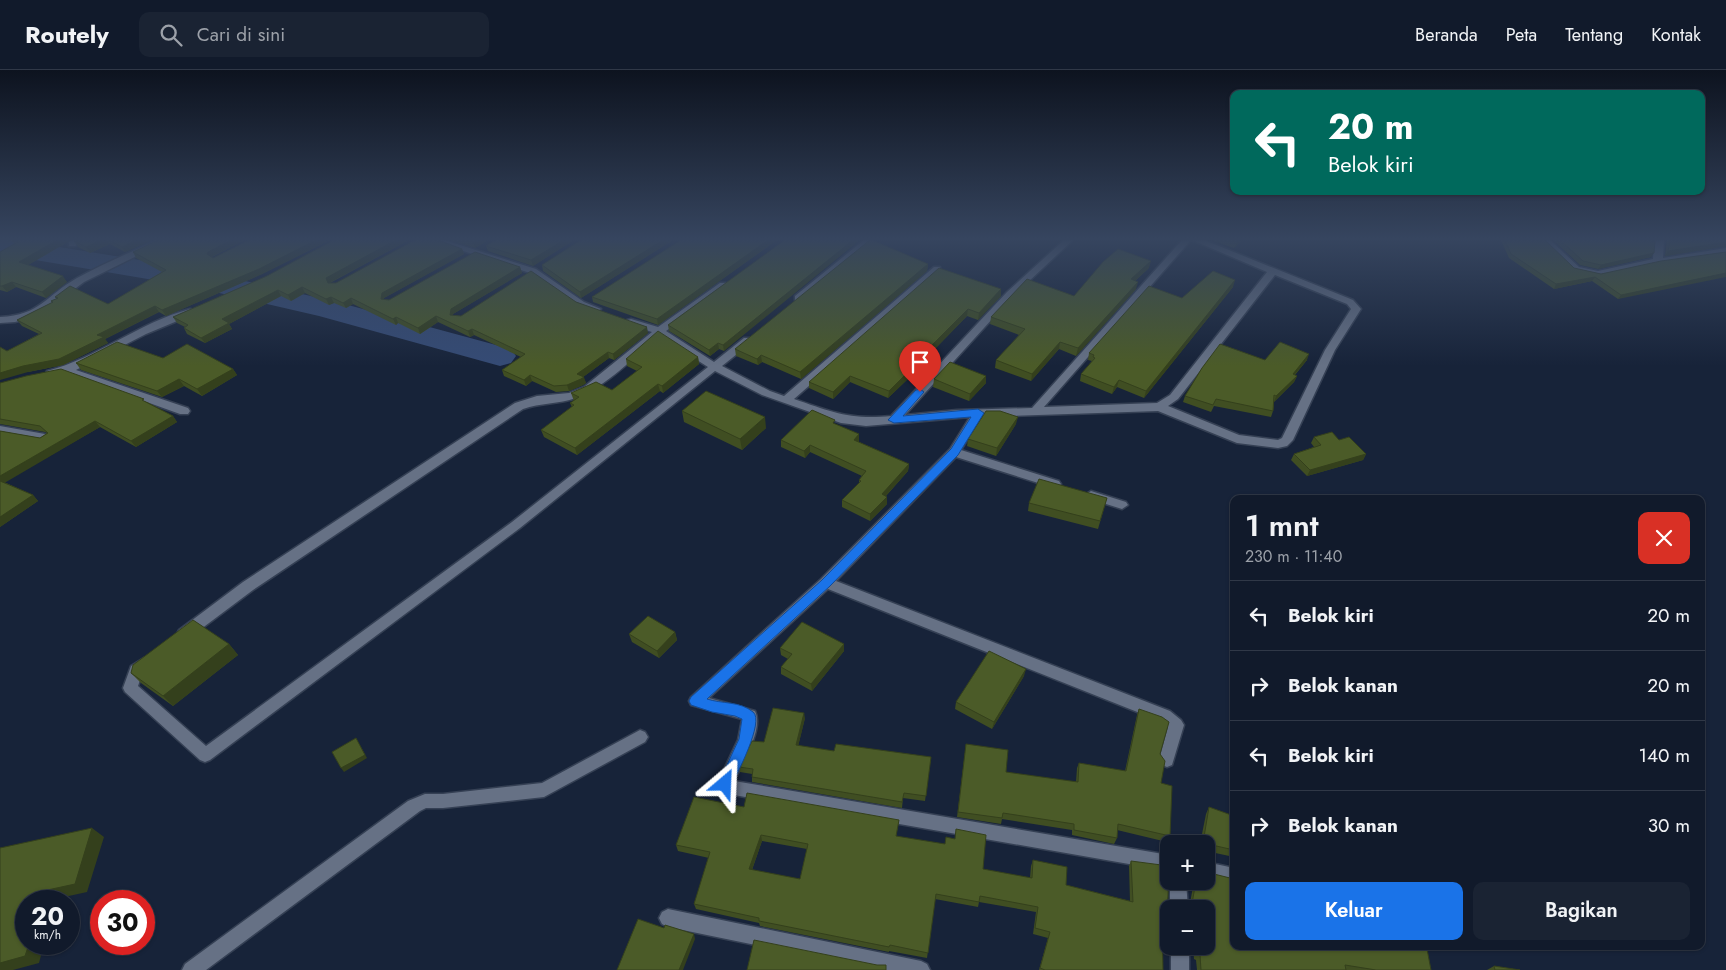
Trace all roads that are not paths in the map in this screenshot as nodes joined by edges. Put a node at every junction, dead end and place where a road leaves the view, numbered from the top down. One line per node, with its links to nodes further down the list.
1 (78, 282): 14 (street)
2 (551, 282): 12 (street)
3 (727, 282): 15 (street)
4 (819, 282): 10 (street)
5 (923, 282): 20 (street)
6 (1018, 282): 25 (street)
7 (1149, 282): 22 (street)
8 (1264, 282): 21 (street)
9 (1302, 282): 21 (street)
10 (791, 304)
11 (198, 308): 18 (street)
12 (607, 313)
13 (624, 319): 15 (street)
14 (0, 320)
15 (659, 331): 17 (street); 31 (street)
16 (753, 335): 17 (street)
17 (715, 367): 20 (street); 32 (street)
18 (66, 370): 19 (street); 23 (street)
19 (38, 375)
20 (786, 400): 25 (street)
21 (1159, 406): 22 (street)
22 (1035, 410): 24 (street)
23 (184, 411)
24 (978, 413): 25 (street); 28 (street)
25 (894, 420)
26 (0, 430): 27 (street)
27 (45, 438)
28 (954, 452): 29 (street); 30 (street)
29 (1122, 505)
30 (826, 583): 34 (street); 35 (street)
31 (174, 642)
32 (151, 659)
33 (640, 736): 40 (street)
34 (1167, 760)
35 (1160, 861)
36 (1215, 872): 37 (street)
37 (1230, 875)
38 (668, 918): 41 (street)
39 (1180, 955): 42 (street)
40 (191, 970)
41 (921, 970)
42 (1180, 970)

